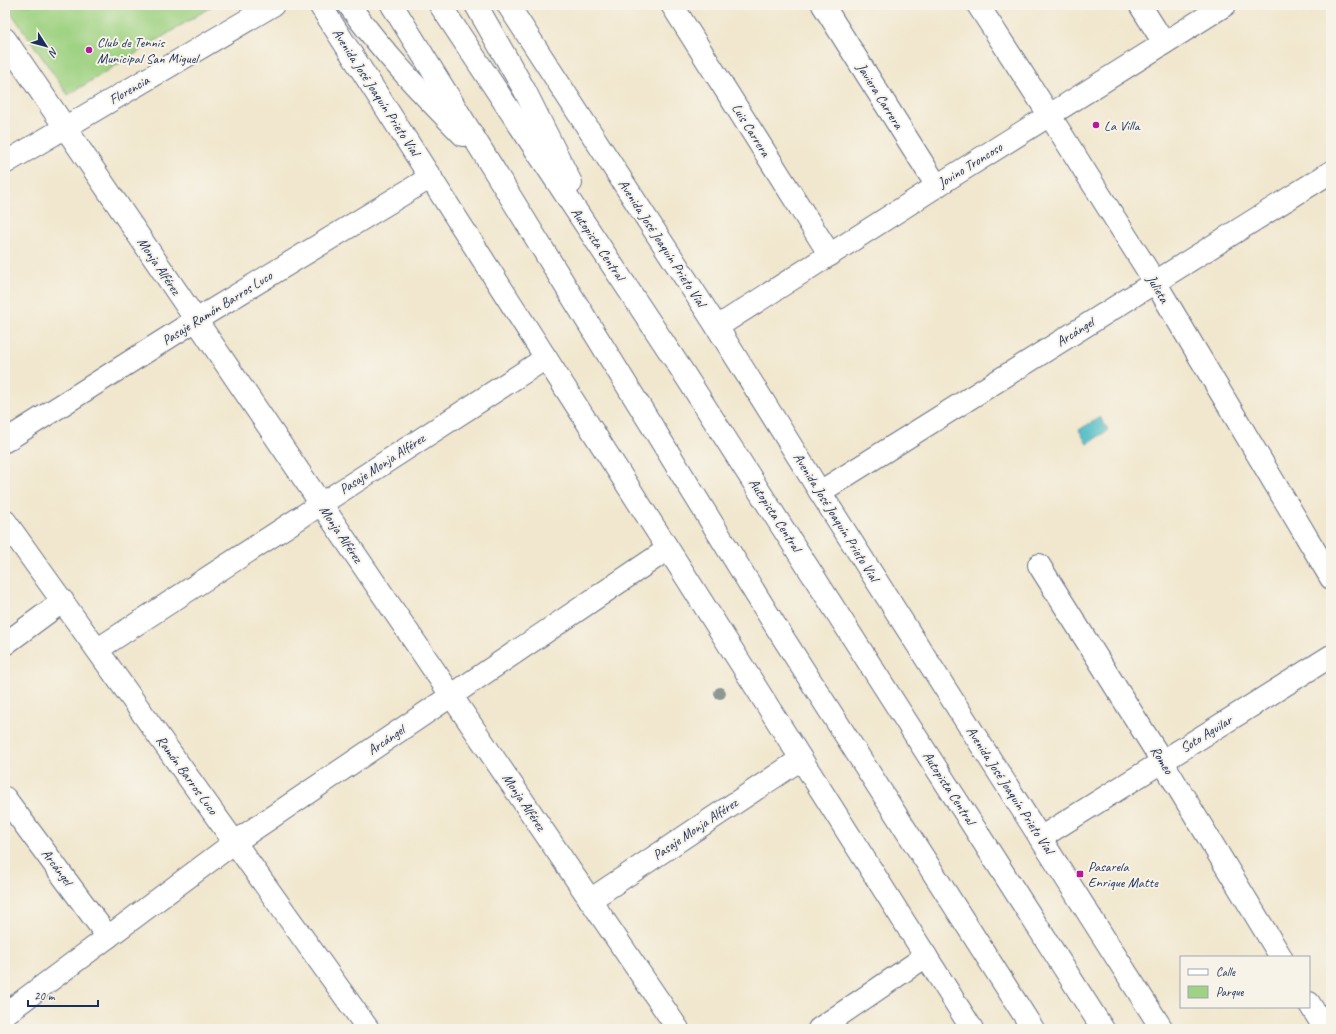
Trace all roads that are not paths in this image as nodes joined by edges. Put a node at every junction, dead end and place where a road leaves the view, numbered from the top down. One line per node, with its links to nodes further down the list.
1 (273, 5): 16 (main road, Florencia)
2 (320, 5): 20 (main road, Avenida José Joaquín Prieto Vial)
3 (349, 5): 18 (main road)
4 (392, 5): 18 (main road)
5 (440, 5): 22 (main road, Autopista Central)
6 (476, 5): 22 (main road)
7 (508, 5): 26 (main road, Avenida José Joaquín Prieto Vial)
8 (672, 5): 23 (main road, Luis Carrera)
9 (823, 5): 21 (main road, Javiera Carrera)
10 (978, 5): 15 (main road, Julieta)
11 (1140, 5): 14 (main road)
12 (1225, 5): 14 (main road, Jovino Troncoso)
13 (5, 39): 16 (main road, Monja Alférez)
14 (1164, 43): 15 (main road, Jovino Troncoso)
15 (1050, 116): 21 (main road, Jovino Troncoso); 24 (main road, Julieta)
16 (65, 127): 17 (main road, Florencia); 25 (main road, Monja Alférez)
17 (5, 163)
18 (492, 165): 55 (main road)
19 (1331, 172): 24 (main road, Arcángel)
20 (431, 177): 25 (main road, Pasaje Ramón Barros Luco); 27 (main road, Avenida José Joaquín Prieto Vial)
21 (937, 186): 23 (main road, Jovino Troncoso)
22 (596, 241): 56 (main road, Autopista Central)
23 (830, 255): 26 (main road, Jovino Troncoso)
24 (1155, 282): 29 (main road, Arcángel); 34 (main road, Julieta)
25 (196, 320): 28 (main road, Pasaje Ramón Barros Luco); 30 (main road, Monja Alférez)
26 (716, 327): 29 (main road, Avenida José Joaquín Prieto Vial)
27 (546, 358): 30 (main road, Pasaje Monja Alférez); 32 (main road, Avenida José Joaquín Prieto Vial)
28 (5, 441)
29 (820, 492): 43 (main road, Avenida José Joaquín Prieto Vial)
30 (321, 504): 37 (main road, Pasaje Monja Alférez); 39 (main road, Monja Alférez)
31 (5, 521): 35 (main road, Ramón Barros Luco)
32 (668, 549): 39 (main road, Arcángel); 40 (main road, Avenida José Joaquín Prieto Vial)
33 (1040, 565): 41 (main road, Romeo)
34 (1331, 578)
35 (63, 601): 36 (main road); 37 (main road, Ramón Barros Luco)
36 (5, 644)
37 (98, 650): 44 (main road, Ramón Barros Luco)
38 (1331, 656): 41 (main road, Soto Aguilar)
39 (451, 696): 44 (main road, Arcángel); 45 (main road, Monja Alférez)
40 (801, 759): 45 (main road, Pasaje Monja Alférez); 47 (main road, Avenida José Joaquín Prieto Vial)
41 (1162, 761): 43 (main road, Soto Aguilar); 48 (main road, Romeo)
42 (5, 798): 46 (main road, Arcángel)
43 (1040, 838): 57 (main road, Avenida José Joaquín Prieto Vial)
44 (235, 842): 46 (main road, Arcángel); 51 (main road, Ramón Barros Luco)
45 (590, 900): 52 (main road, Monja Alférez)
46 (108, 937): 50 (main road, Arcángel)
47 (926, 956): 53 (main road); 54 (main road, Avenida José Joaquín Prieto Vial)
48 (1280, 956)
49 (1310, 1005): 58 (main road)
50 (5, 1014)
51 (368, 1029)
52 (678, 1029)
53 (819, 1029)
54 (972, 1029)
55 (1033, 1029)
56 (1103, 1029)
57 (1162, 1029)
58 (1325, 1029)

